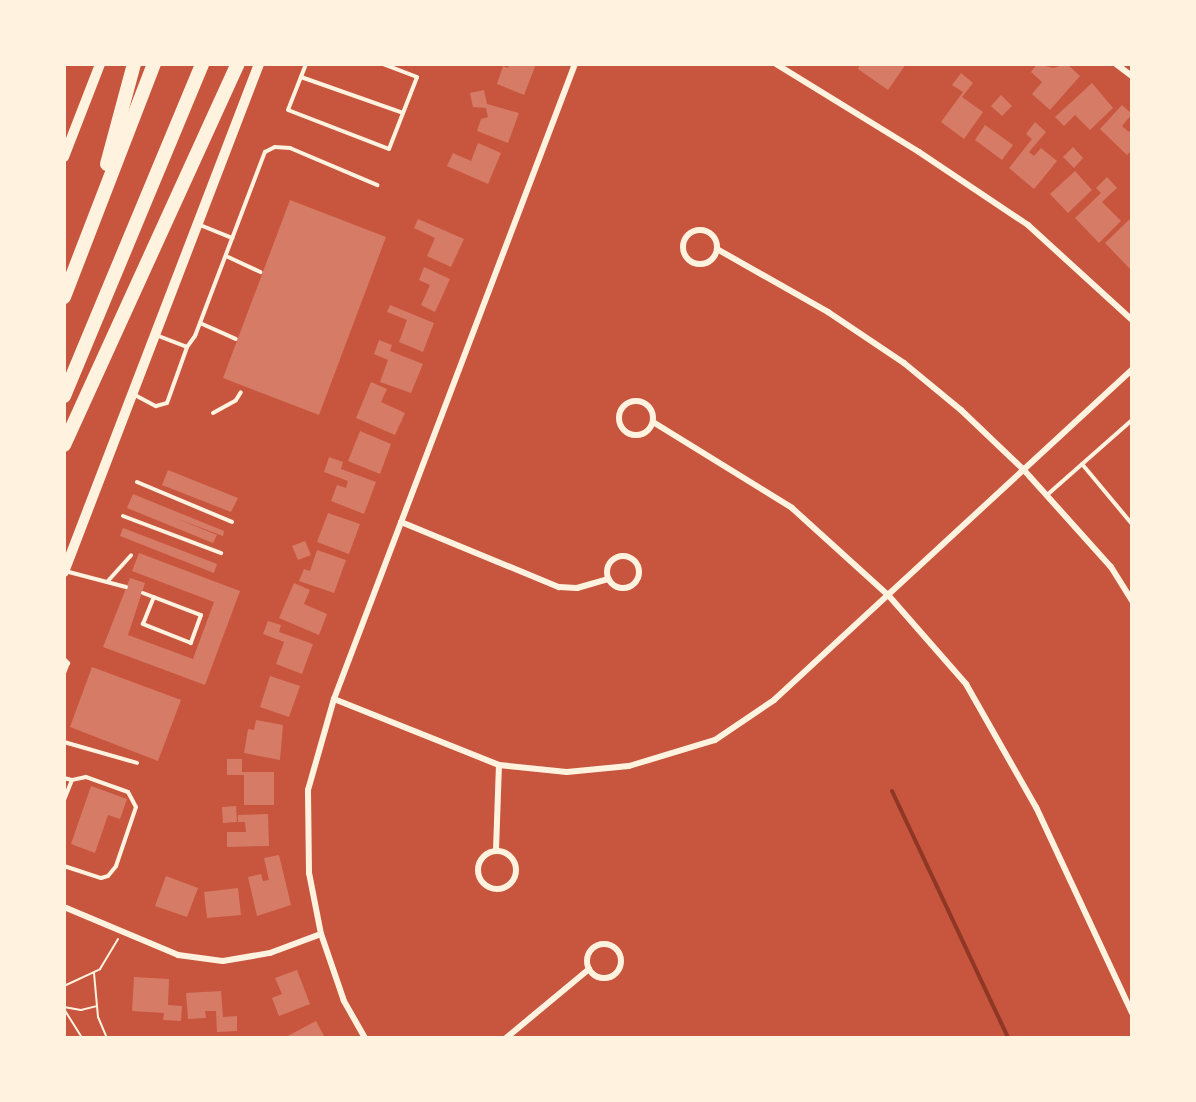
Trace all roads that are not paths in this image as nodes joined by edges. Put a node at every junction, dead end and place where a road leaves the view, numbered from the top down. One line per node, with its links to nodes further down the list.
1 (100, 64): 15 (main road)
2 (134, 64): 22 (highway)
3 (154, 64): 22 (highway)
4 (202, 64): 33 (highway)
5 (238, 64): 37 (highway)
6 (259, 64): 18 (main road)
7 (306, 64): 13 (lane)
8 (383, 64): 14 (lane)
9 (575, 64): 44 (street)
10 (776, 64): 25 (street)
11 (1116, 64): 12 (street)
12 (1131, 76)
13 (301, 77): 14 (lane); 14 (lane)
14 (403, 113)
15 (68, 140): 16 (main road)
16 (64, 157)
17 (377, 185): 19 (lane)
18 (198, 224): 19 (lane); 27 (main road)
19 (233, 238): 21 (lane)
20 (717, 249): 20 (street); 39 (street)
21 (226, 256): 23 (lane); 26 (lane)
22 (75, 270): 24 (highway)
23 (260, 272)
24 (64, 297)
25 (1131, 320)
26 (200, 323): 28 (lane); 29 (lane)
27 (155, 335): 29 (lane); 32 (main road)
28 (236, 339)
29 (187, 347): 32 (lane)
30 (1131, 370): 39 (street)
31 (241, 392): 34 (lane)
32 (133, 393): 48 (main road)
33 (64, 396)
34 (213, 413)
35 (1131, 420): 38 (lane)
36 (653, 422): 36 (street); 53 (street)
37 (64, 445)
38 (1082, 465): 41 (lane); 45 (lane)
39 (1023, 469): 41 (street); 53 (street)
40 (137, 482): 43 (lane)
41 (1047, 495): 55 (street)
42 (123, 516): 46 (lane)
43 (232, 522)
44 (401, 522): 49 (street); 58 (street)
45 (1131, 524)
46 (221, 553)
47 (131, 555): 50 (lane)
48 (65, 572): 50 (lane)
49 (609, 579): 49 (street)
50 (107, 582): 51 (lane)
51 (126, 587)
52 (143, 593): 54 (lane)
53 (889, 596): 61 (street); 70 (street)
54 (154, 597): 54 (lane)
55 (1131, 601)
56 (64, 659): 57 (lane)
57 (64, 673)
58 (334, 699): 61 (street); 68 (street)
59 (64, 742): 60 (lane)
60 (137, 763)
61 (499, 765): 65 (street)
62 (64, 778): 63 (lane)
63 (72, 780): 64 (lane); 66 (lane)
64 (64, 800)
65 (496, 850): 65 (street)
66 (64, 866)
67 (64, 907): 68 (street)
68 (321, 934): 71 (street)
69 (589, 969): 69 (street); 72 (street)
70 (1131, 1013)
71 (365, 1038)
72 (506, 1038)

